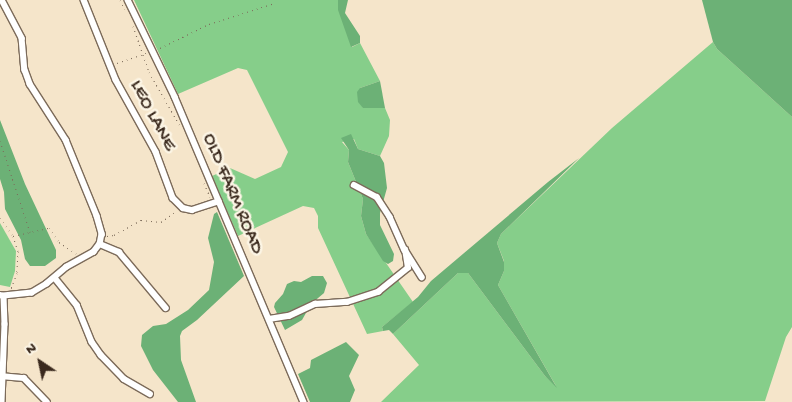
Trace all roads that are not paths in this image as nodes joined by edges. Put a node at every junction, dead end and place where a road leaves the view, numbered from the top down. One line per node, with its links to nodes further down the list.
1 (2, 0): 6 (street)
2 (84, 0): 5 (street, LEO LANE)
3 (128, 0): 5 (street, OLD FARM ROAD)
4 (354, 185): 7 (street)
5 (219, 201): 12 (street, OLD FARM ROAD)
6 (100, 244): 9 (street); 11 (street)
7 (405, 250): 8 (street); 12 (street)
8 (422, 277)
9 (55, 278): 10 (street); 14 (street)
10 (2, 295): 13 (street)
11 (166, 308)
12 (269, 319): 17 (street, OLD FARM ROAD)
13 (2, 376): 15 (street); 16 (street)
14 (150, 394)
15 (2, 402)
16 (47, 402)
17 (304, 402)

